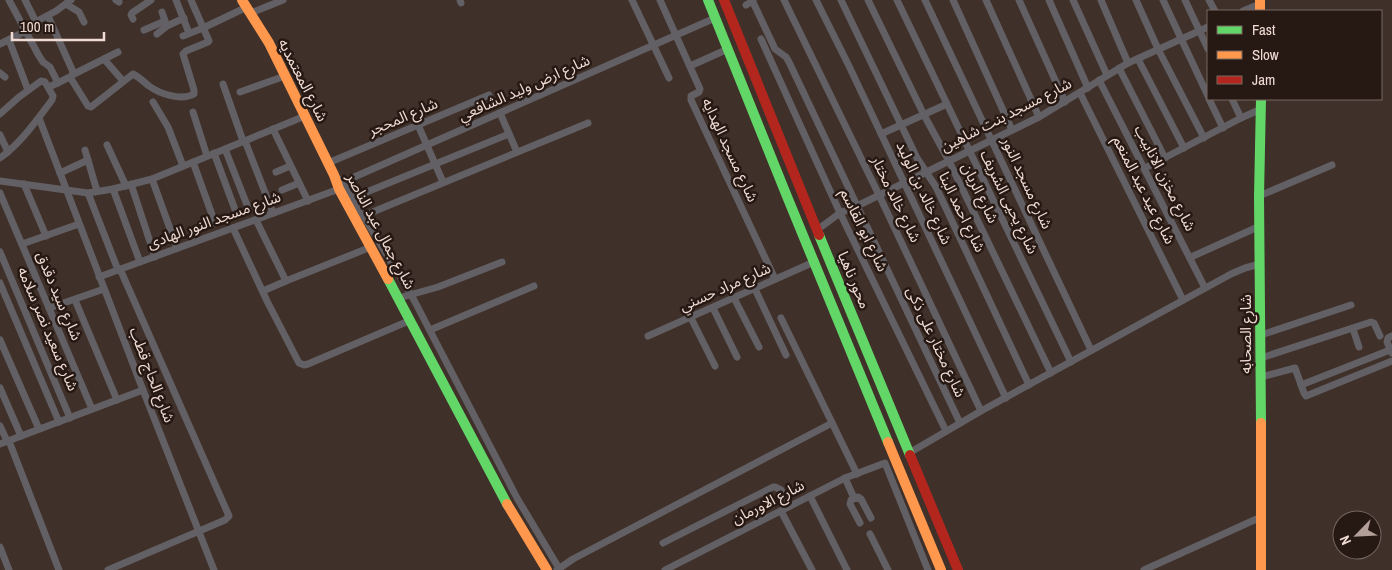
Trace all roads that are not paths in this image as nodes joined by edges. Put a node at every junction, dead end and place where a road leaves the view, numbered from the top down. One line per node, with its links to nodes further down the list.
1 (9, 0): 41 (street)
2 (25, 0): 36 (street)
3 (152, 0): 35 (street)
4 (176, 0): 33 (street)
5 (191, 0): 40 (street)
6 (283, 0): 29 (street)
7 (632, 0): 50 (street)
8 (660, 0): 45 (street, شارع مسجد الهدايه)
9 (708, 0): 34 (main road, محور ناهيا)
10 (724, 0): 154 (main road, محور ناهيا)
11 (784, 0): 139 (street, شارع خالد مختار)
12 (816, 0): 96 (street, شارع خالد بن الوليد)
13 (841, 0): 91 (street, شارع احمد البنا)
14 (868, 0): 84 (street, شارع الريان)
15 (897, 0): 79 (street, شارع يحيى الشريف)
16 (925, 0): 99 (street, شارع مسجد النور)
17 (953, 0): 94 (street)
18 (986, 0): 86 (street)
19 (1019, 0): 78 (street)
20 (1049, 0): 69 (street)
21 (1073, 0): 60 (street)
22 (1101, 0): 57 (street)
23 (1136, 0): 53 (street)
24 (1163, 0): 47 (street)
25 (1185, 0): 43 (street)
26 (69, 2): 32 (street); 37 (street)
27 (750, 2): 143 (street, شارع مختار على ذكى)
28 (1260, 5): 30 (street)
29 (247, 7): 40 (street); 62 (main road, شارع المعتمديه)
30 (1246, 10)
31 (162, 12): 38 (street)
32 (48, 16): 36 (street); 61 (street)
33 (184, 18): 38 (street); 40 (street)
34 (715, 18): 45 (street, شارع ارض وليد الشافعي); 52 (main road, محور ناهيا)
35 (133, 20)
36 (36, 22): 41 (street)
37 (84, 22)
38 (166, 23): 42 (street); 44 (street)
39 (1207, 27): 43 (street, شارع مسجد بنت شاهين)
40 (203, 28): 66 (street)
41 (25, 29): 48 (street); 65 (street)
42 (144, 30)
43 (1199, 31): 47 (street, شارع مسجد بنت شاهين); 51 (street)
44 (157, 34)
45 (676, 36): 50 (street, شارع ارض وليد الشافعي); 58 (street, شارع مسجد الهدايه)
46 (761, 39): 146 (street, شارع ابو القاسم)
47 (1181, 39): 53 (street, شارع مسجد بنت شاهين); 73 (street)
48 (9, 40): 49 (street); 70 (street)
49 (0, 44)
50 (654, 46): 63 (street); 82 (street, شارع ارض وليد الشافعي)
51 (1207, 48)
52 (728, 49): 58 (street); 164 (main road, محور ناهيا)
53 (1158, 49): 56 (street, شارع مسجد بنت شاهين); 98 (street)
54 (118, 52): 55 (street)
55 (104, 59): 61 (street); 66 (street)
56 (1138, 59): 57 (street, شارع مسجد بنت شاهين); 103 (street)
57 (1128, 63): 59 (street, شارع مسجد بنت شاهين)
58 (690, 66): 168 (street, شارع مسجد الهدايه)
59 (1119, 68): 60 (street, شارع مسجد بنت شاهين); 111 (street)
60 (1107, 75): 64 (street, شارع مسجد بنت شاهين)
61 (72, 76): 65 (street); 66 (street)
62 (285, 76): 71 (street); 85 (main road, شارع المعتمديه)
63 (669, 78)
64 (1099, 80): 69 (street, شارع مسجد بنت شاهين); 120 (street, شارع مخزن الانابيب)
65 (58, 82): 68 (street)
66 (123, 82)
67 (223, 84): 100 (street)
68 (49, 87): 70 (street); 87 (street)
69 (1088, 88): 72 (street, شارع مسجد بنت شاهين)
70 (28, 90): 83 (street)
71 (240, 92)
72 (1080, 93): 78 (street, شارع مسجد بنت شاهين); 180 (street, شارع عيد عبد المنعم)
73 (1207, 94)
74 (489, 95): 90 (street, شارع المحجر)
75 (1210, 100): 92 (street)
76 (1232, 100): 88 (street)
77 (153, 102): 117 (street)
78 (1064, 102): 86 (street, شارع مسجد بنت شاهين)
79 (947, 104): 84 (street); 106 (street, شارع يحيى الشريف)
80 (1261, 104): 88 (street); 140 (main road, شارع الصحابه)
81 (193, 112): 109 (street)
82 (500, 113): 95 (street); 102 (street, شارع ارض وليد الشافعي)
83 (0, 114)
84 (924, 115): 91 (street); 113 (street, شارع الريان)
85 (305, 116): 93 (street); 115 (main road, شارع المعتمديه)
86 (1039, 117): 94 (street, شارع مسجد بنت شاهين)
87 (39, 118): 107 (street); 123 (street, شارع الحاج قطب)
88 (1241, 118): 92 (street)
89 (588, 123): 108 (street)
90 (418, 125): 102 (street); 115 (street, شارع المحجر)
91 (902, 125): 96 (street); 122 (street, شارع احمد البنا)
92 (1223, 128): 98 (street)
93 (273, 129): 100 (street); 118 (street)
94 (1012, 130): 99 (street, شارع مسجد بنت شاهين)
95 (509, 134): 108 (street); 116 (street)
96 (881, 134): 129 (street, شارع خالد بن الوليد)
97 (0, 135): 107 (street)
98 (1204, 138): 103 (street)
99 (991, 140): 106 (street, شارع مسجد بنت شاهين); 196 (street, شارع مسجد النور)
100 (244, 141): 104 (street); 145 (street)
101 (107, 145): 131 (street)
102 (427, 145): 116 (street); 132 (street, شارع ارض وليد الشافعي)
103 (1184, 148): 111 (street)
104 (225, 149): 109 (street); 144 (street)
105 (85, 150): 112 (street)
106 (969, 150): 113 (street, شارع مسجد بنت شاهين); 202 (street, شارع يحيى الشريف)
107 (8, 152): 110 (street)
108 (517, 152): 128 (street)
109 (211, 155): 114 (street); 147 (street)
110 (0, 158)
111 (1165, 158): 120 (street)
112 (88, 160): 123 (street); 136 (street)
113 (948, 160): 122 (street, شارع مسجد بنت شاهين); 204 (street, شارع الريان)
114 (193, 162): 117 (street); 150 (street)
115 (328, 163): 124 (main road, شارع المعتمديه)
116 (435, 164): 128 (street); 141 (street)
117 (184, 166): 125 (street)
118 (290, 166): 121 (street); 127 (street)
119 (1332, 166): 140 (street)
120 (1145, 168): 161 (street, شارع مخزن الانابيب)
121 (276, 172)
122 (926, 172): 129 (street, شارع مسجد بنت شاهين); 207 (street, شارع احمد البنا)
123 (60, 173): 133 (street, شارع الحاج قطب)
124 (334, 175): 132 (main road, شارع جمال عبد الناصر)
125 (152, 178): 131 (street); 158 (street)
126 (0, 181): 130 (street)
127 (299, 182): 135 (street); 142 (street)
128 (443, 182): 148 (street)
129 (904, 182): 139 (street, شارع مسجد بنت شاهين); 210 (street, شارع خالد بن الوليد)
130 (24, 184): 133 (street); 155 (street)
131 (128, 185): 134 (street); 160 (street)
132 (341, 186): 141 (street, شارع جمال عبد الناصر); 142 (street, شارع مسجد النور الهادى); 157 (main road, شارع جمال عبد الناصر)
133 (66, 189): 137 (street); 151 (street, شارع الحاج قطب)
134 (113, 189): 136 (street); 162 (street)
135 (282, 190)
136 (97, 191): 137 (street)
137 (88, 192): 166 (street)
138 (0, 193): 156 (street, شارع سيد دقدق)
139 (879, 195): 143 (street, شارع مسجد بنت شاهين); 213 (street, شارع خالد مختار)
140 (1259, 196): 152 (main road, شارع الصحابه)
141 (352, 198): 148 (street, شارع جمال عبد الناصر)
142 (308, 200): 145 (street, شارع مسجد النور الهادى)
143 (857, 206): 146 (street, شارع مسجد بنت شاهين); 217 (street, شارع مختار على ذكى)
144 (249, 210)
145 (273, 213): 149 (street, شارع مسجد النور الهادى)
146 (840, 213): 154 (street, شارع مسجد بنت شاهين); 222 (street, شارع ابو القاسم)
147 (237, 215)
148 (363, 216): 176 (street, شارع جمال عبد الناصر)
149 (256, 220): 153 (street, شارع مسجد النور الهادى); 169 (street)
150 (215, 223)
151 (79, 224): 155 (street); 167 (street, شارع الحاج قطب)
152 (1260, 226): 161 (street); 165 (main road, شارع الصحابه)
153 (233, 228): 158 (street, شارع مسجد النور الهادى); 175 (street)
154 (817, 230): 215 (main road, محور ناهيا)
155 (46, 236): 156 (street)
156 (22, 244): 182 (street, شارع سيد دقدق)
157 (371, 246): 169 (street); 177 (main road, شارع جمال عبد الناصر)
158 (177, 248): 160 (street, شارع مسجد النور الهادى)
159 (0, 252): 214 (street, شارع سعيد نصر سلامه)
160 (155, 257): 162 (street, شارع مسجد النور الهادى)
161 (1191, 257): 172 (street, شارع مخزن الانابيب)
162 (140, 262): 166 (street, شارع مسجد النور الهادى)
163 (502, 262): 176 (street)
164 (814, 262): 168 (street, شارع مراد حسني); 219 (main road, محور ناهيا)
165 (1260, 264): 172 (street); 189 (main road, شارع الصحابه)
166 (119, 270): 167 (street, شارع مسجد النور الهادى); 235 (street)
167 (99, 277): 173 (street, شارع الحاج قطب)
168 (775, 279): 174 (street, شارع مراد حسني)
169 (286, 281): 175 (street)
170 (0, 283): 216 (street)
171 (534, 286): 188 (street)
172 (1206, 288): 180 (street)
173 (104, 289): 179 (street); 209 (street, شارع الحاج قطب)
174 (755, 289): 178 (street, شارع مراد حسني); 198 (street)
175 (263, 291): 186 (street)
176 (410, 294): 177 (street); 188 (street, شارع جمال عبد الناصر)
177 (399, 298): 186 (main road, شارع جمال عبد الناصر)
178 (734, 298): 183 (street, شارع مراد حسني); 194 (street)
179 (75, 300): 182 (street); 211 (street)
180 (1183, 300): 196 (street)
181 (1351, 305): 189 (street)
182 (49, 308): 212 (street, شارع سيد دقدق)
183 (713, 308): 184 (street, شارع مراد حسني); 199 (street)
184 (691, 318): 190 (street, شارع مراد حسني); 203 (street)
185 (781, 318): 218 (street)
186 (411, 320): 243 (main road, شارع جمال عبد الناصر)
187 (1353, 329): 191 (street); 195 (street); 200 (street)
188 (430, 330): 244 (street, شارع جمال عبد الناصر)
189 (1261, 335): 200 (main road, شارع الصحابه)
190 (648, 336)
191 (1380, 336)
192 (1392, 336): 197 (street)
193 (0, 340): 221 (street)
194 (758, 347)
195 (1359, 347)
196 (1091, 350): 202 (street)
197 (1391, 352): 206 (street)
198 (786, 355)
199 (737, 357)
200 (1261, 358): 205 (main road, شارع الصحابه)
201 (1392, 361): 206 (street)
202 (1071, 362): 204 (street)
203 (715, 366)
204 (1051, 373): 207 (street)
205 (1261, 377): 206 (street); 232 (main road, شارع الصحابه)
206 (1301, 384)
207 (1029, 385): 210 (street)
208 (0, 388): 223 (street)
209 (143, 390): 211 (street); 235 (street, شارع الحاج قطب)
210 (1006, 398): 213 (street)
211 (117, 400): 212 (street)
212 (92, 409): 214 (street)
213 (981, 411): 217 (street)
214 (70, 418): 216 (street)
215 (895, 419): 219 (main road); 225 (main road, محور ناهيا)
216 (59, 422): 221 (street)
217 (960, 423): 222 (street)
218 (832, 424): 226 (street); 244 (street)
219 (881, 424): 250 (main road, محور ناهيا)
220 (0, 426): 224 (street)
221 (38, 429): 223 (street)
222 (946, 431): 225 (street)
223 (21, 436): 224 (street)
224 (5, 442): 240 (street)
225 (909, 453): 251 (main road, محور ناهيا)
226 (857, 474): 227 (street, شارع الاورمان); 249 (street, شارع الاورمان)
227 (845, 478): 228 (street, شارع الاورمان); 229 (street)
228 (810, 496): 230 (street, شارع الاورمان); 247 (street)
229 (854, 498): 233 (street); 234 (street)
230 (790, 506): 231 (street, شارع الاورمان); 237 (street)
231 (781, 511): 245 (street, شارع الاورمان); 246 (street)
232 (1261, 517): 252 (street); 253 (main road, شارع الصحابه)
233 (871, 518)
234 (860, 523)
235 (199, 532): 241 (street); 242 (street, شارع الحاج قطب)
236 (870, 534): 248 (street)
237 (663, 543)
238 (0, 547): 239 (street)
239 (9, 570)
240 (59, 570)
241 (108, 570)
242 (214, 570)
243 (547, 570)
244 (559, 570)
245 (665, 570)
246 (812, 570)
247 (847, 570)
248 (888, 570)
249 (928, 570)
250 (940, 570)
251 (958, 570)
252 (1144, 570)
253 (1261, 570)

